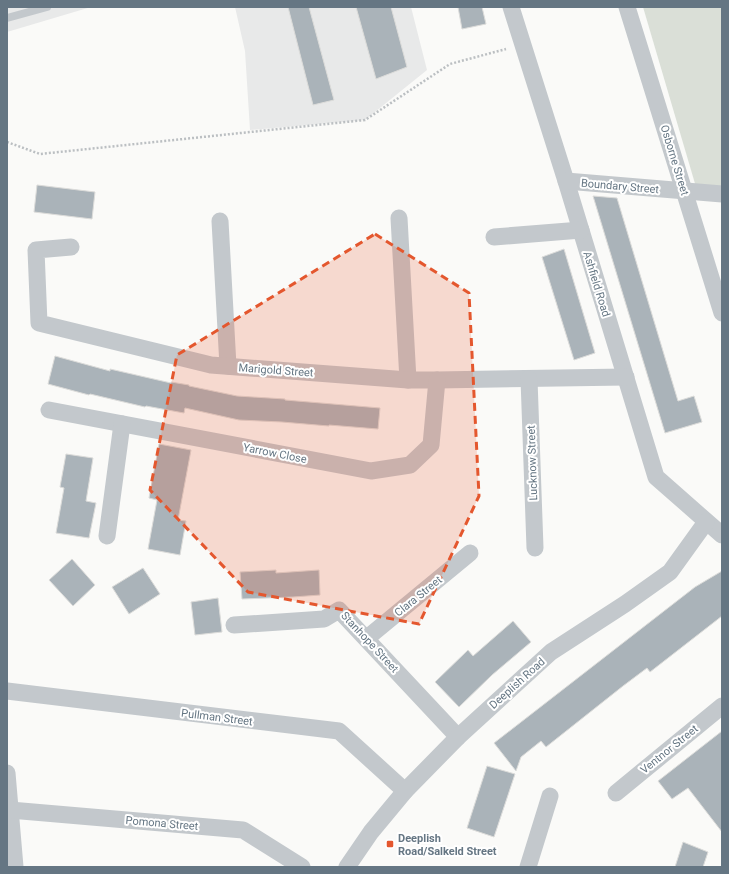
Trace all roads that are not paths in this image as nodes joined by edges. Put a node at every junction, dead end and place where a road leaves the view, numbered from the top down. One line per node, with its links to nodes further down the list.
1 (47, 7): 4 (lane)
2 (511, 7): 5 (street, Ashfield Road)
3 (627, 7): 6 (street, Osborne Street)
4 (7, 18)
5 (566, 181): 6 (street, Boundary Street); 10 (street, Ashfield Road)
6 (684, 191): 7 (street, Boundary Street); 13 (street, Osborne Street)
7 (722, 194)
8 (399, 218): 17 (street)
9 (220, 222): 14 (street)
10 (581, 230): 11 (street); 15 (street, Ashfield Road)
11 (494, 237)
12 (71, 247): 14 (street, Marigold Street)
13 (722, 313)
14 (228, 366): 17 (street, Marigold Street)
15 (626, 377): 16 (street, Marigold Street); 21 (street, Ashfield Road)
16 (529, 379): 18 (street, Marigold Street); 24 (street, Lucknow Street)
17 (408, 380): 18 (street, Marigold Street)
18 (437, 380): 20 (street, Yarrow Close)
19 (49, 410): 20 (street, Yarrow Close)
20 (122, 424): 23 (street)
21 (706, 522): 22 (street, Ashfield Road); 30 (street, Deeplish Road)
22 (722, 535)
23 (107, 536)
24 (535, 548)
25 (470, 553): 27 (street, Clara Street)
26 (234, 626): 27 (street, Stanhope Street)
27 (366, 638): 30 (street, Stanhope Street)
28 (7, 691): 32 (street, Pullman Street)
29 (722, 706): 33 (street, Ventnor Street)
30 (458, 737): 32 (street, Deeplish Road)
31 (7, 773): 35 (street)
32 (405, 791): 38 (street, Deeplish Road)
33 (616, 793)
34 (550, 796): 39 (street)
35 (10, 810): 36 (street); 37 (street, Pomona Street)
36 (14, 867)
37 (302, 867)
38 (347, 867)
39 (528, 867)

